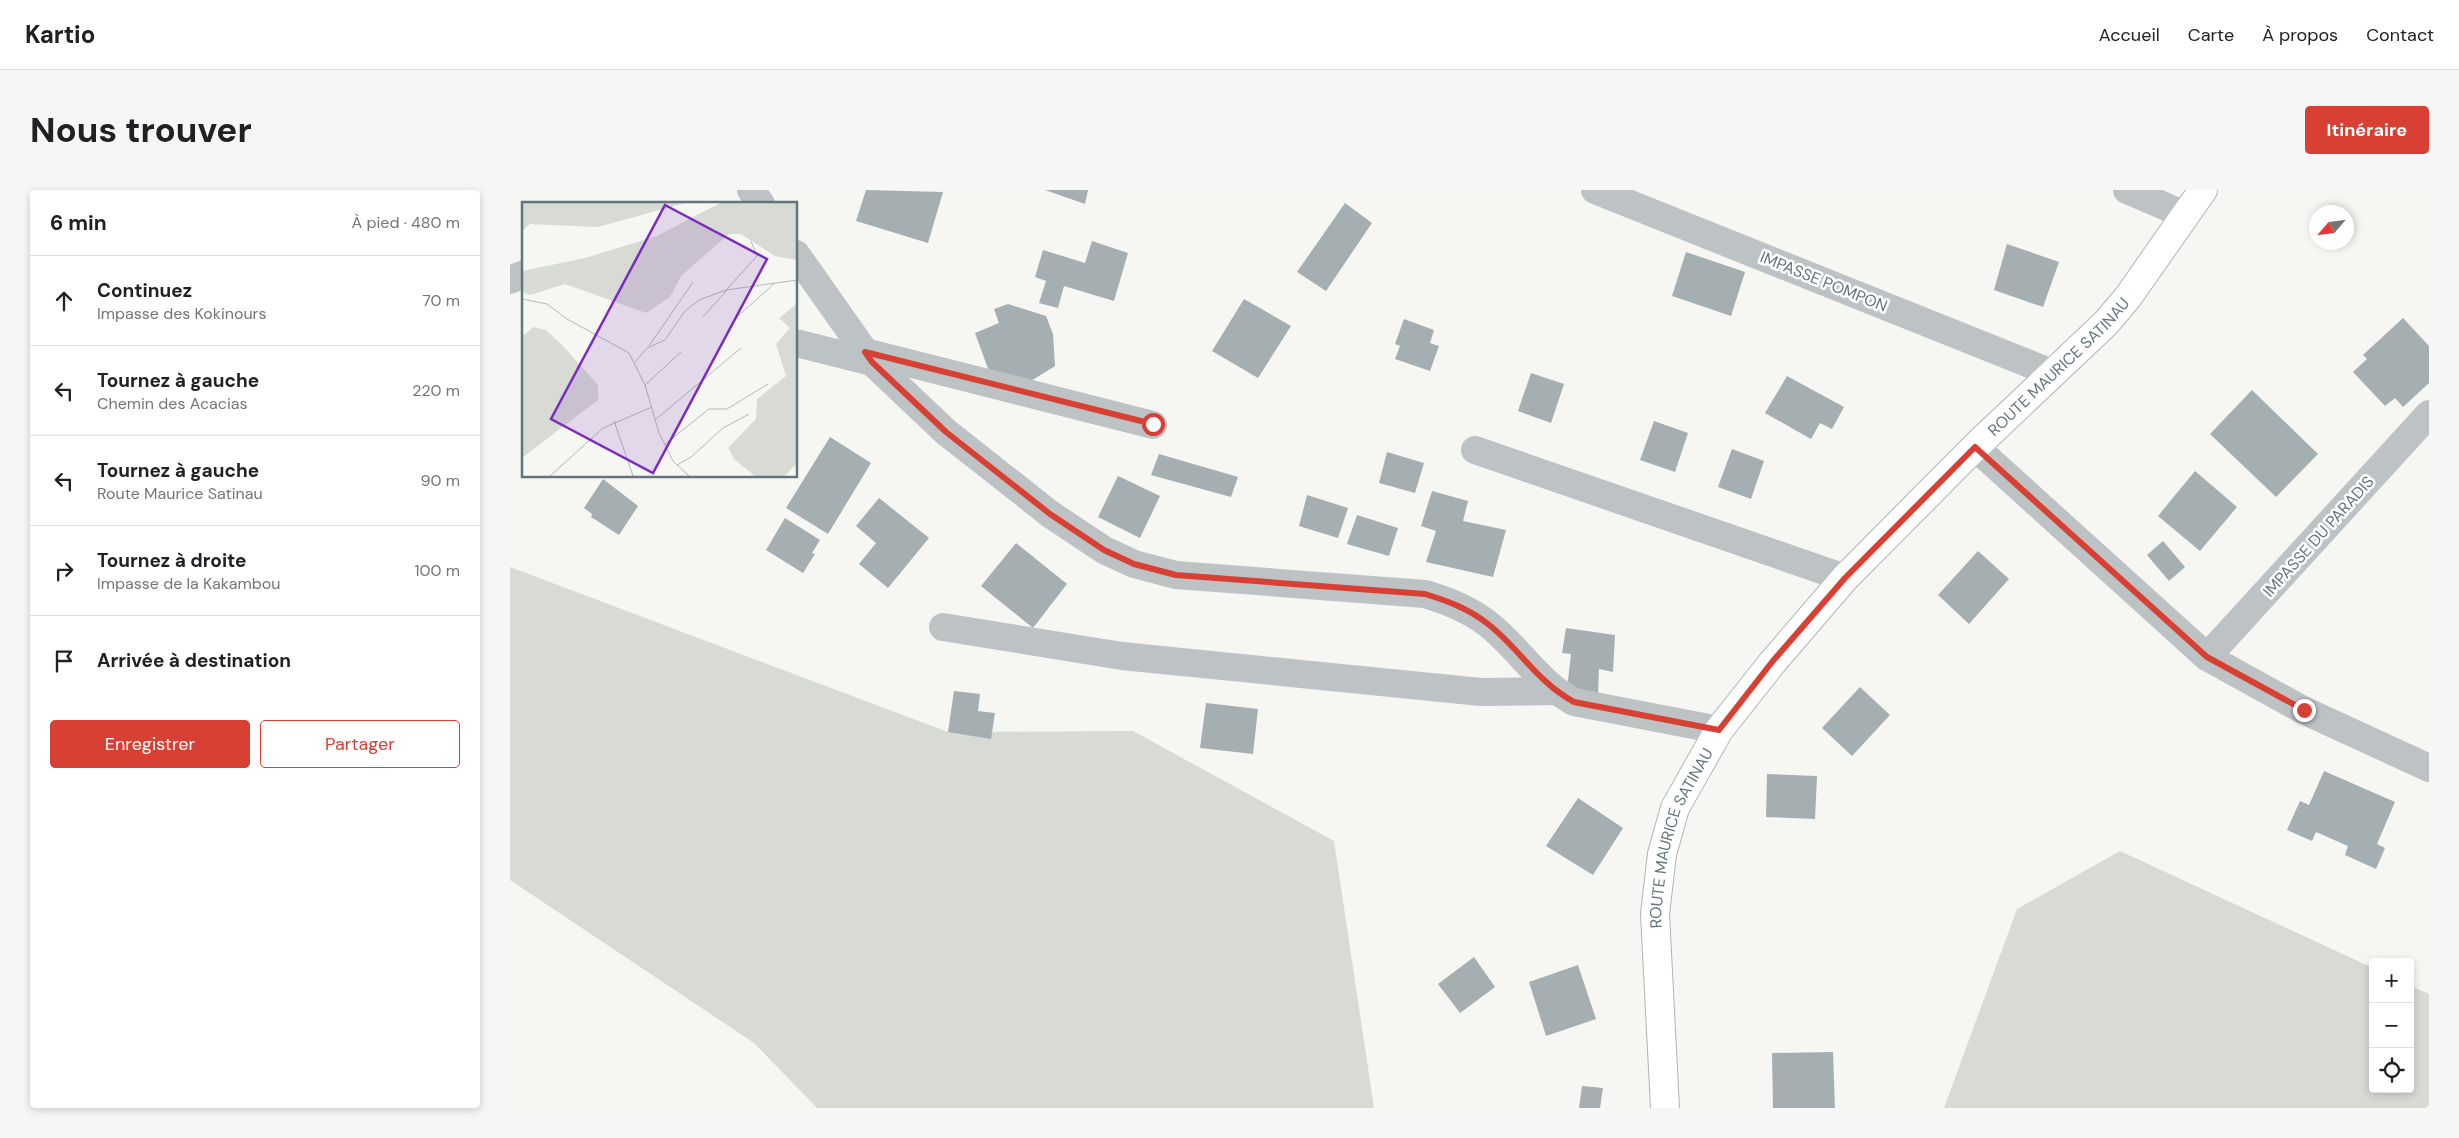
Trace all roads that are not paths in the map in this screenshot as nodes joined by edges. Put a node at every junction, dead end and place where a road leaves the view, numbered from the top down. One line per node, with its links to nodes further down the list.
1 (751, 190): 5 (street)
2 (1595, 190): 12 (street, IMPASSE POMPON)
3 (2126, 190): 6 (street)
4 (2203, 190): 6 (main road, ROUTE MAURICE SATINAU)
5 (760, 202)
6 (2185, 215): 12 (main road, ROUTE MAURICE SATINAU)
7 (798, 257): 11 (street)
8 (522, 275): 9 (street)
9 (510, 280)
10 (798, 343): 11 (street)
11 (869, 357): 14 (street); 20 (street)
12 (2052, 373): 15 (main road, ROUTE MAURICE SATINAU)
13 (2429, 414): 19 (street, IMPASSE DU PARADIS)
14 (1153, 424)
15 (1975, 447): 17 (main road, ROUTE MAURICE SATINAU); 19 (street)
16 (1475, 450): 17 (street)
17 (1845, 578): 21 (main road, ROUTE MAURICE SATINAU)
18 (943, 627): 20 (street)
19 (2207, 657): 22 (street)
20 (1554, 691): 21 (street)
21 (1719, 730): 23 (main road, ROUTE MAURICE SATINAU)
22 (2429, 768)
23 (1665, 1108)

